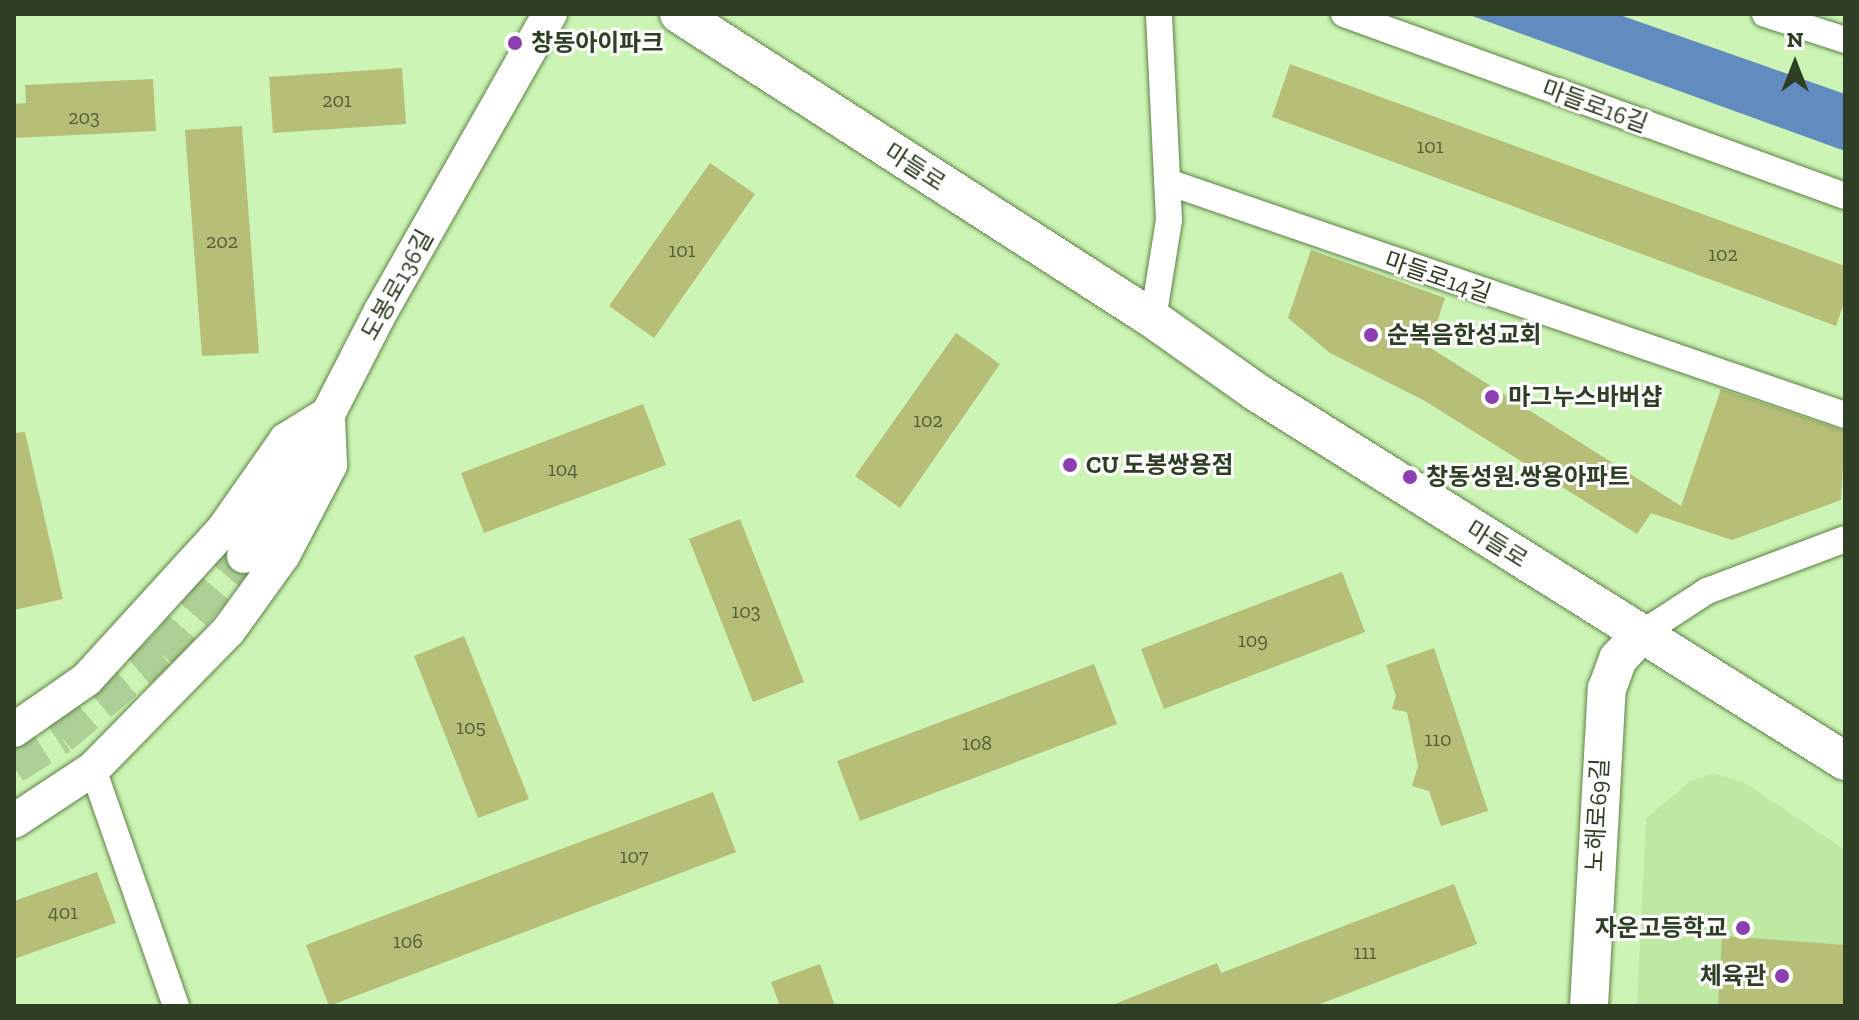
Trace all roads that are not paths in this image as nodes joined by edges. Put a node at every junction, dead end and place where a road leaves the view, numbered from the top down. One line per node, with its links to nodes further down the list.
1 (550, 14): 10 (street, 도봉로136길)
2 (679, 14): 9 (main road, 마들로)
3 (1159, 14): 7 (street)
4 (1344, 14): 8 (street, 마들로16길)
5 (1765, 14): 6 (street)
6 (1845, 40)
7 (1168, 182): 9 (street); 11 (street, 마들로14길)
8 (1845, 196)
9 (1153, 319): 14 (main road, 마들로)
10 (328, 413): 13 (street, 도봉로136길); 15 (street); 17 (street)
11 (1845, 415)
12 (1845, 539): 14 (street)
13 (244, 556)
14 (1641, 634): 16 (main road, 마들로); 20 (main road, 노해로69길)
15 (14, 730)
16 (1845, 761)
17 (93, 769): 18 (street); 19 (street)
18 (14, 821)
19 (176, 1006)
20 (1589, 1006)

